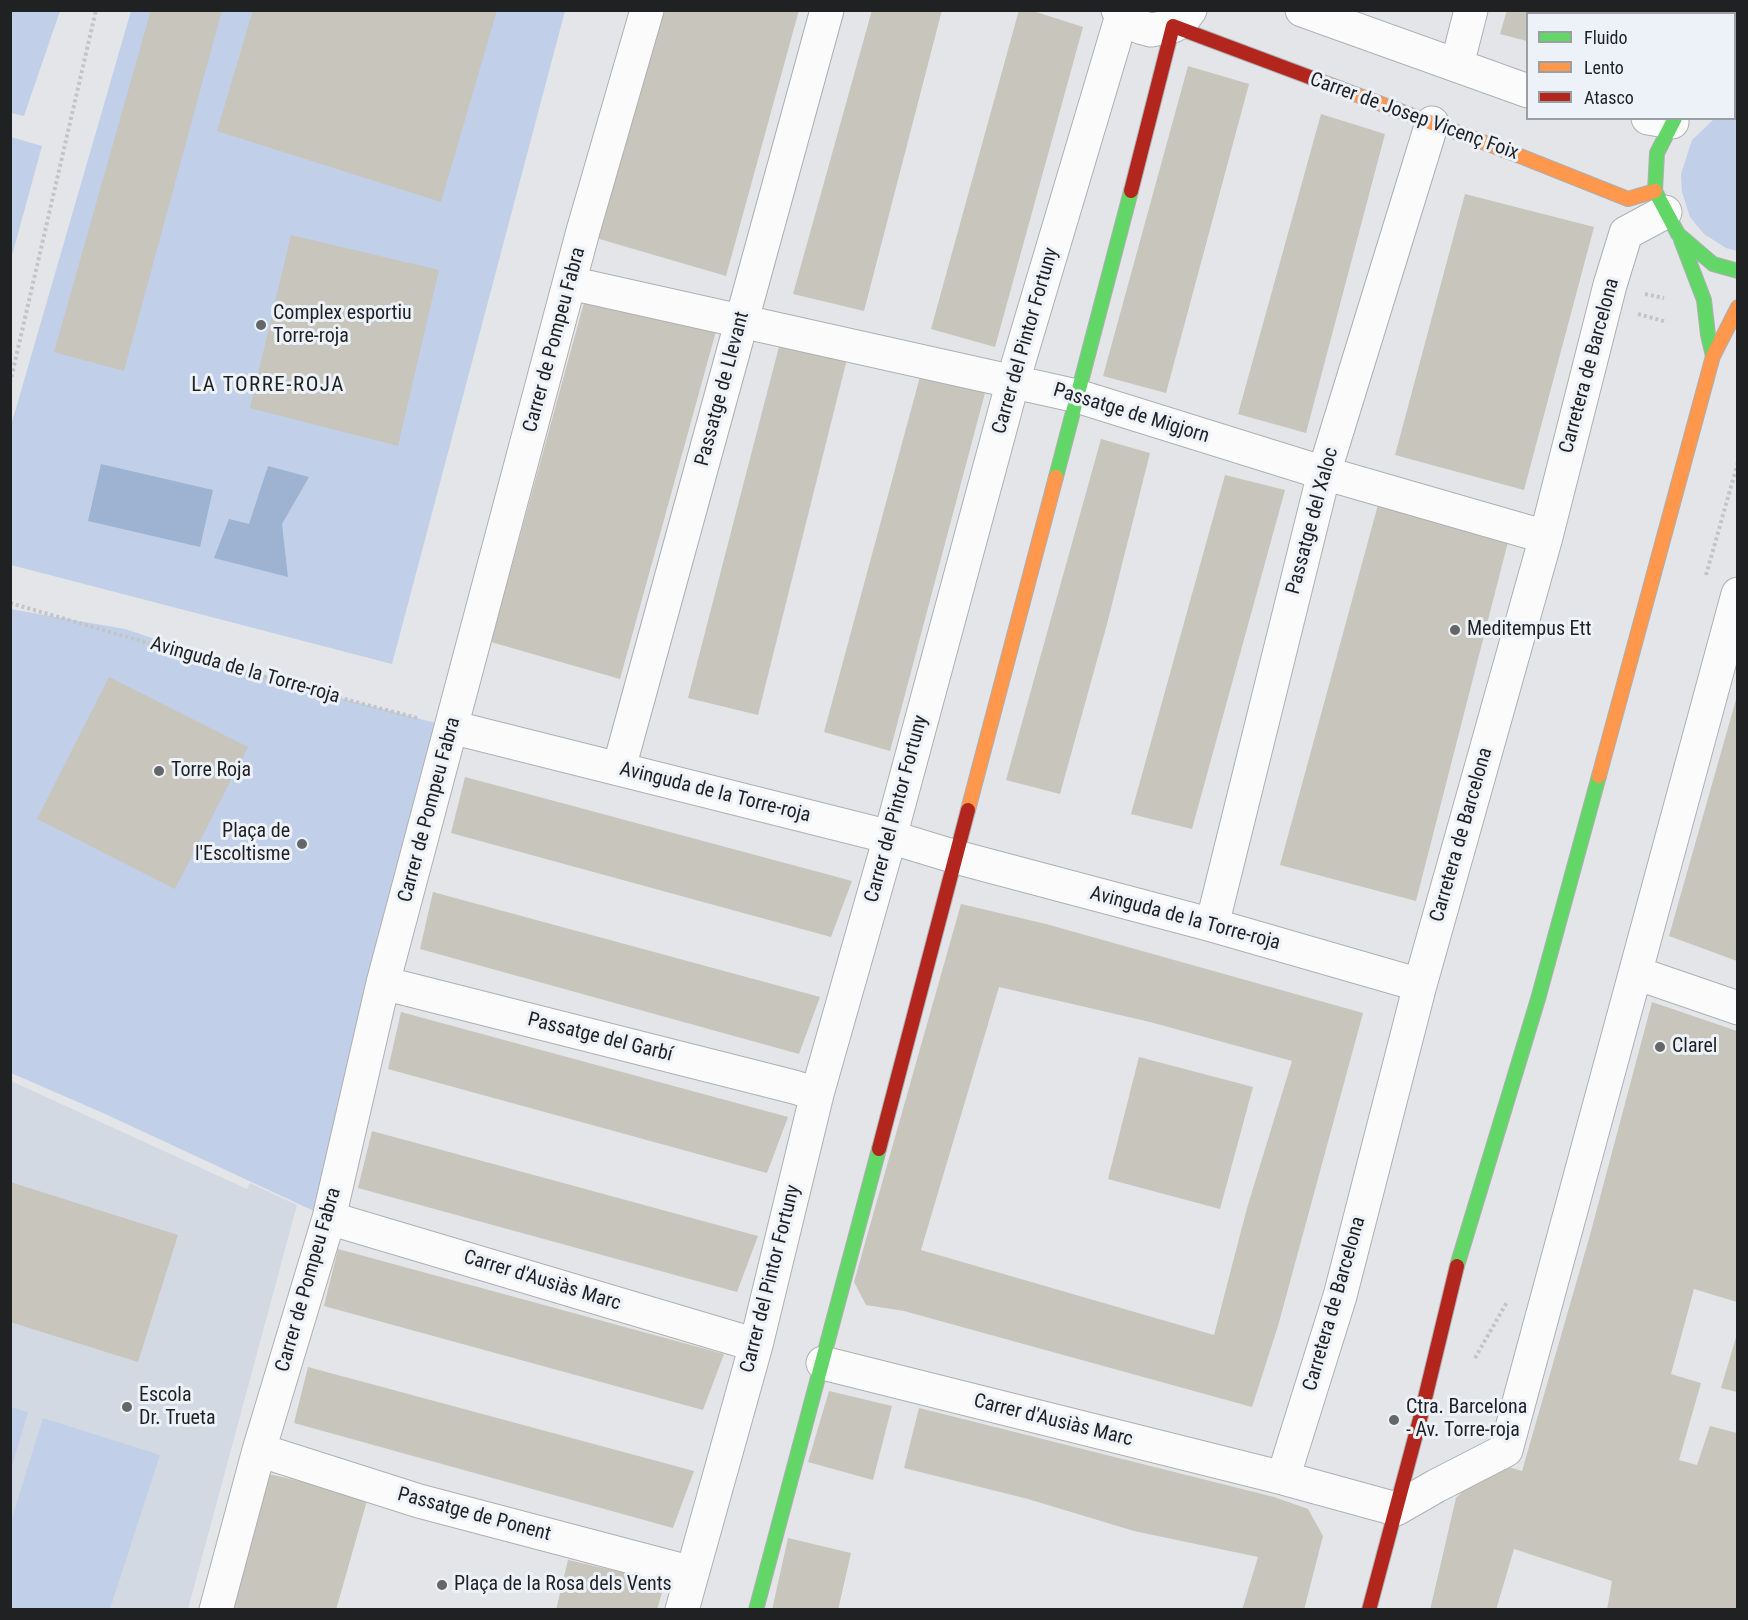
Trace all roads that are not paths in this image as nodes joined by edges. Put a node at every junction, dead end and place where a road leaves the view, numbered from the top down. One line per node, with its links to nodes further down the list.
1 (647, 10): 13 (street, Carrer de Pompeu Fabra)
2 (827, 10): 15 (street, Passatge de Llevant)
3 (1302, 10): 7 (street)
4 (1472, 10): 7 (street)
5 (1121, 11): 6 (street); 17 (street, Carrer del Pintor Fortuny)
6 (1181, 18): 10 (street, Carrer de Josep Vicenç Foix); 18 (street)
7 (1457, 65): 8 (street)
8 (1526, 92)
9 (1665, 120): 11 (street)
10 (1432, 123): 11 (street, Carrer de Josep Vicenç Foix); 19 (street, Passatge del Xaloc)
11 (1666, 212): 12 (street); 16 (street); 20 (street, Carretera de Barcelona)
12 (1737, 271)
13 (570, 283): 15 (street, Passatge de Migjorn); 22 (street, Carrer de Pompeu Fabra)
14 (1737, 307): 16 (street)
15 (742, 321): 17 (street, Passatge de Migjorn); 23 (street, Passatge de Llevant)
16 (1713, 356): 37 (street)
17 (1013, 381): 18 (street, Passatge de Migjorn); 24 (street, Carrer del Pintor Fortuny)
18 (1077, 396): 19 (street, Passatge de Migjorn); 25 (street)
19 (1323, 473): 20 (street, Passatge de Migjorn); 26 (street, Passatge del Xaloc)
20 (1546, 537): 29 (street, Carretera de Barcelona)
21 (1737, 594): 27 (street)
22 (452, 728): 23 (street, Avinguda de la Torre-roja); 28 (street, Carrer de Pompeu Fabra)
23 (619, 768): 24 (street, Avinguda de la Torre-roja)
24 (890, 837): 25 (street, Avinguda de la Torre-roja); 31 (street, Carrer del Pintor Fortuny)
25 (956, 857): 26 (street, Avinguda de la Torre-roja); 34 (street)
26 (1212, 925): 29 (street, Avinguda de la Torre-roja)
27 (1651, 979): 30 (street); 37 (street)
28 (383, 983): 31 (street, Passatge del Garbí); 32 (street, Carrer de Pompeu Fabra)
29 (1420, 985): 36 (street, Carretera de Barcelona)
30 (1737, 1008)
31 (817, 1094): 33 (street, Carrer del Pintor Fortuny)
32 (329, 1218): 33 (street, Carrer d'Ausiàs Marc); 35 (street, Carrer de Pompeu Fabra)
33 (756, 1345): 38 (street, Carrer del Pintor Fortuny)
34 (823, 1363): 36 (street, Carrer d'Ausiàs Marc); 41 (street)
35 (259, 1450): 38 (street, Passatge de Ponent); 39 (street, Carrer de Pompeu Fabra)
36 (1283, 1478): 37 (street, Carrer d'Ausiàs Marc)
37 (1395, 1509): 42 (street)
38 (692, 1570): 40 (street, Carrer del Pintor Fortuny)
39 (216, 1610)
40 (682, 1610)
41 (756, 1610)
42 (1369, 1610)

